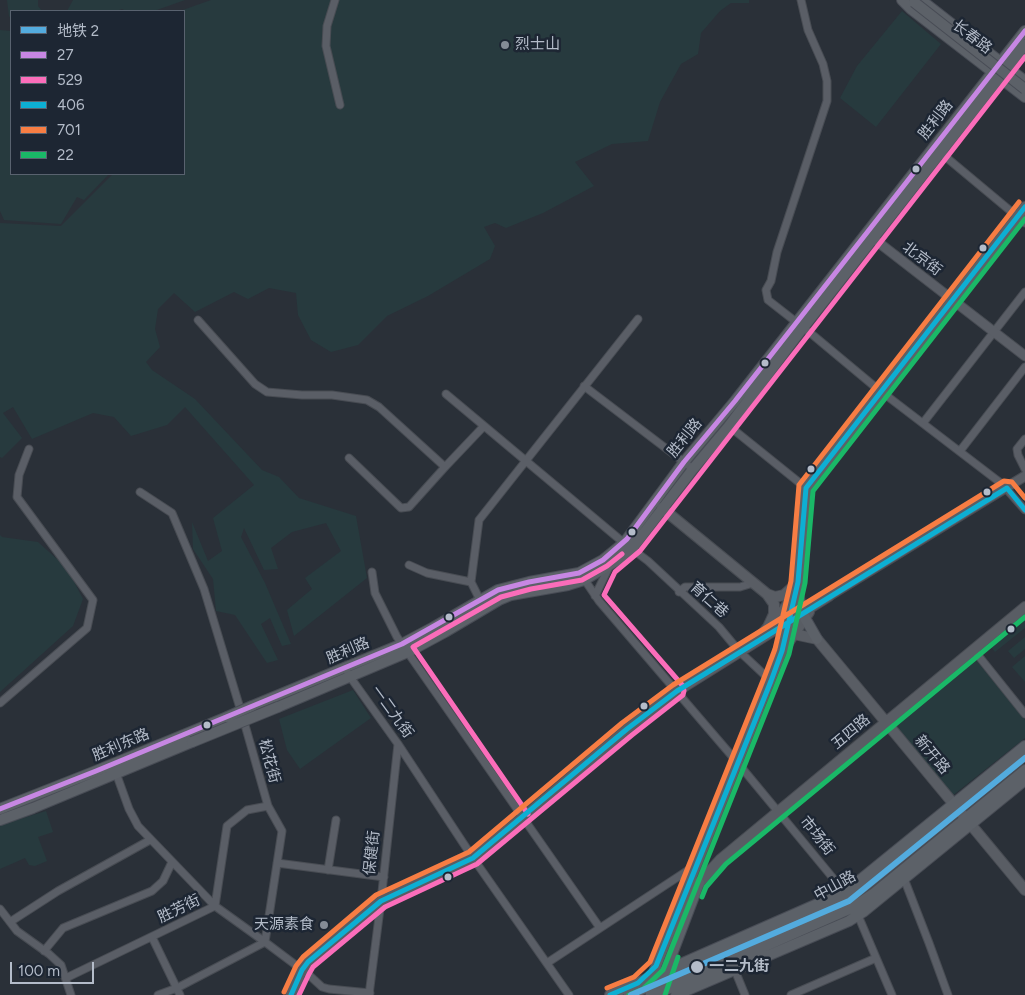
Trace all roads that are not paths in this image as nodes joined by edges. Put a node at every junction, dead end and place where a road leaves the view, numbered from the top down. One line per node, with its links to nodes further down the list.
1 (334, 0): 12 (street)
2 (800, 0): 21 (street)
3 (902, 0): 8 (main road, 长春路)
4 (915, 1): 7 (main road, 长春路); 10 (main road, bridge)
5 (1025, 31): 7 (main road, 胜利路)
6 (1025, 45): 7 (main road, 胜利路)
7 (1004, 65): 8 (main road, 胜利路); 9 (main road, 长春路)
8 (996, 74): 11 (main road, 长春路); 13 (main road, 胜利路); 21 (main road, 胜利路)
9 (1025, 81)
10 (1025, 89)
11 (1025, 97)
12 (340, 104)
13 (941, 153): 15 (street); 16 (main road, 胜利路)
14 (1025, 207): 15 (main road)
15 (1021, 220): 18 (main road)
16 (874, 239): 18 (street, 北京街); 21 (main road, 胜利路)
17 (1025, 292): 22 (street)
18 (953, 299): 22 (street, 北京街); 26 (main road)
19 (638, 319): 25 (street)
20 (198, 320): 37 (street)
21 (800, 325): 26 (street); 30 (main road, 胜利路); 36 (main road, 胜利路)
22 (995, 332): 23 (street, 北京街); 28 (street)
23 (1025, 356)
24 (1025, 367): 33 (street)
25 (584, 386): 35 (street); 36 (street)
26 (882, 391): 28 (street); 41 (main road)
27 (446, 394): 29 (street, 育仁巷)
28 (923, 423): 33 (street)
29 (484, 426): 35 (street, 育仁巷); 37 (street)
30 (729, 426): 38 (main road, 胜利路); 41 (street)
31 (1025, 440): 39 (street)
32 (29, 449): 72 (street)
33 (960, 451): 42 (street)
34 (349, 458): 37 (street)
35 (525, 461): 46 (street, 育仁巷); 51 (street)
36 (684, 462): 38 (street); 46 (main road, 胜利路)
37 (445, 467)
38 (693, 469): 44 (main road, 胜利路)
39 (1025, 469)
40 (1025, 476): 42 (street)
41 (806, 488): 52 (main road)
42 (1007, 488): 45 (street); 57 (street)
43 (140, 492): 83 (street, 松花街)
44 (662, 508): 46 (main road, 胜利路); 53 (main road)
45 (1025, 510)
46 (627, 546): 48 (main road, 胜利路); 50 (main road, 胜利路); 54 (street, 育仁巷)
47 (409, 565): 51 (street)
48 (610, 567): 50 (main road, 胜利路); 56 (street)
49 (372, 572): 65 (street)
50 (582, 576): 56 (street, 市场街); 58 (main road, 胜利路); 65 (main road, 胜利路)
51 (471, 582): 58 (street)
52 (798, 582): 55 (main road); 57 (main road); 60 (main road); 61 (main road); 64 (main road)
53 (753, 583): 54 (street); 55 (main road)
54 (679, 592): 67 (street, 育仁巷)
55 (767, 594): 64 (main road)
56 (595, 596): 71 (street, 市场街)
57 (829, 596): 60 (main road)
58 (480, 600): 65 (main road, 胜利路)
59 (1025, 607): 66 (main road, 五四路)
60 (804, 615): 61 (main road); 62 (main road); 63 (main road)
61 (790, 620): 62 (main road); 64 (main road)
62 (790, 633): 63 (main road); 64 (main road); 68 (main road)
63 (817, 639): 68 (main road); 75 (main road, 新开路)
64 (757, 641): 67 (main road)
65 (405, 648): 69 (main road, 胜利路); 87 (street)
66 (973, 649): 74 (street); 75 (main road, 五四路)
67 (739, 651): 70 (street, 育仁巷); 71 (main road)
68 (782, 651): 70 (main road)
69 (347, 673): 73 (main road, 胜利路); 76 (street, 一二九街); 81 (main road, 胜利路, bridge)
70 (771, 681): 79 (main road)
71 (677, 691): 79 (street, 市场街); 87 (main road)
72 (0, 703)
73 (252, 706): 85 (main road, 胜利东路, bridge)
74 (1025, 714)
75 (885, 722): 84 (main road, 新开路); 86 (main road, 五四路)
76 (398, 744): 94 (street, 一二九街); 100 (street, 保健街)
77 (1025, 746): 84 (main road)
78 (1025, 755): 84 (main road, 中山路)
79 (737, 762): 86 (street, 市场街); 97 (main road)
80 (1025, 770): 90 (main road)
81 (116, 773): 88 (main road, 胜利路); 92 (street)
82 (1025, 780): 90 (main road)
83 (268, 806): 96 (street, 松花街); 104 (street, 胜芳街)
84 (956, 807): 90 (main road, 新开路); 91 (main road); 93 (main road, 中山路)
85 (0, 809)
86 (779, 811): 103 (street, 市场街); 116 (main road, 五四路)
87 (522, 818): 94 (main road); 107 (street)
88 (0, 820)
89 (336, 820): 98 (street)
90 (968, 822): 99 (main road); 101 (main road, 新开路)
91 (918, 833): 93 (main road); 103 (main road)
92 (150, 840): 95 (street); 106 (street)
93 (902, 856): 103 (main road, 中山路)
94 (473, 858): 102 (main road); 112 (street, 一二九街)
95 (172, 862): 104 (street); 110 (street)
96 (277, 863): 98 (street); 109 (street, 松花街)
97 (697, 865): 107 (street); 116 (main road)
98 (328, 870): 100 (street)
99 (902, 875): 103 (main road); 129 (street)
100 (384, 877): 102 (street, 保健街)
101 (1025, 890)
102 (381, 901): 114 (main road); 119 (street, 保健街)
103 (851, 903): 111 (street, 市场街); 113 (main road); 116 (main road, 中山路); 116 (main road)
104 (215, 906): 108 (street, 胜芳街); 109 (street)
105 (0, 909): 106 (street)
106 (10, 922): 110 (street)
107 (600, 928): 112 (street)
108 (152, 937): 115 (street, 胜芳街); 118 (street)
109 (265, 942): 114 (street); 118 (street)
110 (44, 950): 115 (street)
111 (876, 958): 127 (street); 128 (street, 市场街)
112 (546, 963): 123 (street, 一二九街)
113 (733, 966): 116 (main road, 中山路); 125 (main road); 126 (street)
114 (302, 970): 119 (street); 122 (main road)
115 (66, 978): 120 (street)
116 (656, 984): 117 (main road); 117 (main road, 中山路)
117 (634, 990): 124 (main road, 中山路)
118 (178, 991): 121 (street)
119 (370, 994)
120 (71, 995)
121 (158, 995)
122 (291, 995)
123 (569, 995)
124 (610, 995)
125 (676, 995)
126 (745, 995)
127 (791, 995)
128 (892, 995)
129 (948, 995)

